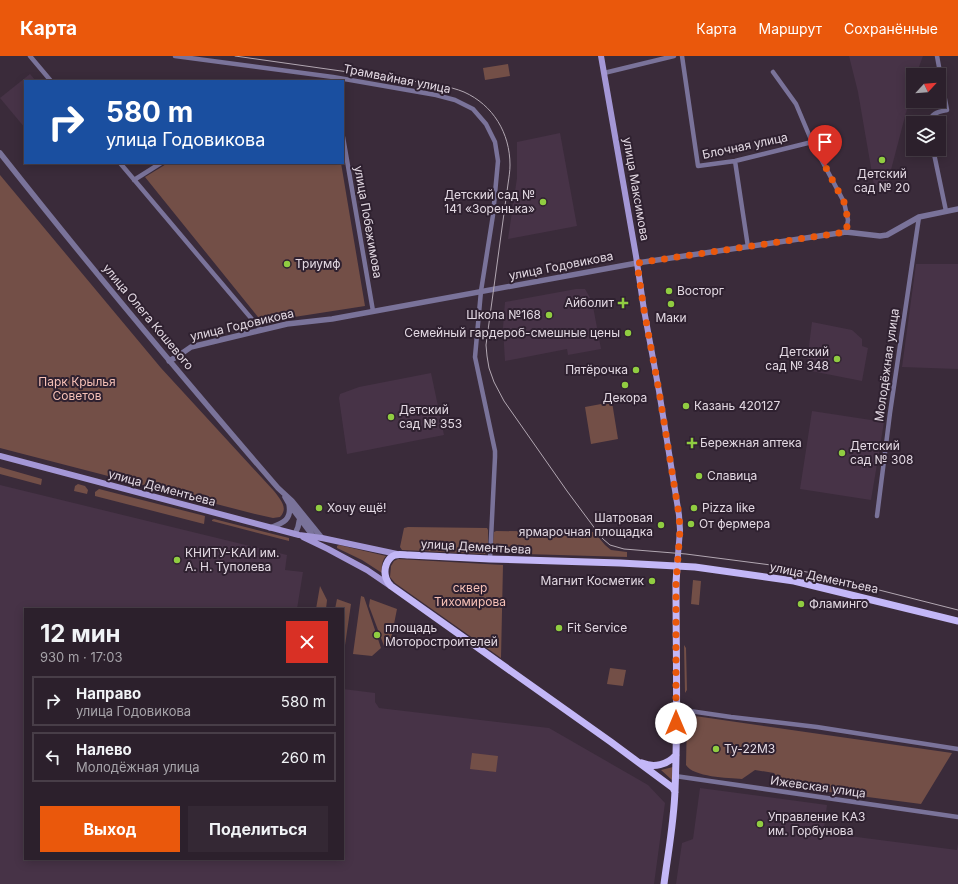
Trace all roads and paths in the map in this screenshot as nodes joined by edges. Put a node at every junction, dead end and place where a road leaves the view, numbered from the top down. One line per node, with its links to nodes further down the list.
1 (30, 56): 10 (street)
2 (175, 56): 9 (street, Трамвайная улица)
3 (601, 56): 8 (main road, улица Максимова)
4 (674, 56): 8 (street)
5 (682, 56): 17 (street, Блочная улица)
6 (937, 56): 12 (street)
7 (773, 72): 13 (street)
8 (604, 73): 26 (main road, улица Максимова)
9 (334, 79)
10 (50, 80)
11 (344, 81): 27 (street, Трамвайная улица)
12 (932, 116)
13 (812, 142): 17 (street, Блочная улица); 24 (street)
14 (344, 143): 28 (street, улица Побежимова)
15 (0, 153): 30 (street, улица Олега Кошевого)
16 (934, 156): 22 (street)
17 (735, 161): 25 (street)
18 (121, 164): 20 (street)
19 (159, 164): 20 (street)
20 (134, 180): 29 (street)
21 (958, 209): 22 (street, улица Годовикова)
22 (946, 211): 23 (street, улица Годовикова)
23 (919, 217): 24 (street, улица Годовикова); 35 (street, Молодёжная улица)
24 (846, 232): 25 (street, улица Годовикова)
25 (748, 247): 26 (street, улица Годовикова)
26 (637, 263): 27 (street, улица Годовикова); 44 (main road, улица Максимова)
27 (481, 291): 28 (street, улица Годовикова); 43 (street, Трамвайная улица)
28 (373, 311): 29 (street, улица Годовикова)
29 (261, 330): 30 (street, улица Годовикова)
30 (169, 361): 32 (street, улица Олега Кошевого)
31 (0, 456): 37 (main road, улица Дементьева)
32 (282, 492): 33 (street, улица Олега Кошевого); 34 (street, улица Олега Кошевого)
33 (289, 504): 36 (street, улица Олега Кошевого); 37 (street)
34 (301, 511): 36 (street); 40 (street, улица Олега Кошевого)
35 (877, 516)
36 (300, 518): 38 (street); 39 (street, улица Олега Кошевого)
37 (270, 528): 38 (main road, улица Дементьева)
38 (297, 535): 39 (main road, улица Дементьева); 41 (main road)
39 (313, 536): 40 (main road, улица Дементьева); 41 (main road, улица Олега Кошевого)
40 (322, 538): 41 (main road); 42 (main road, улица Дементьева)
41 (318, 544): 45 (main road)
42 (397, 554): 43 (main road, улица Дементьева); 45 (main road)
43 (490, 559): 44 (main road, улица Дементьева)
44 (677, 567): 46 (main road, улица Дементьева); 47 (main road, улица Максимова)
45 (391, 586): 50 (main road)
46 (958, 621)
47 (676, 709): 48 (street); 49 (main road, улица Максимова)
48 (958, 749)
49 (676, 755): 50 (main road); 51 (main road, улица Максимова)
50 (634, 759): 52 (main road)
51 (676, 776): 52 (main road, улица Максимова); 53 (street, Ижевская улица)
52 (675, 792): 54 (main road, улица Максимова)
53 (958, 817)
54 (664, 884)

